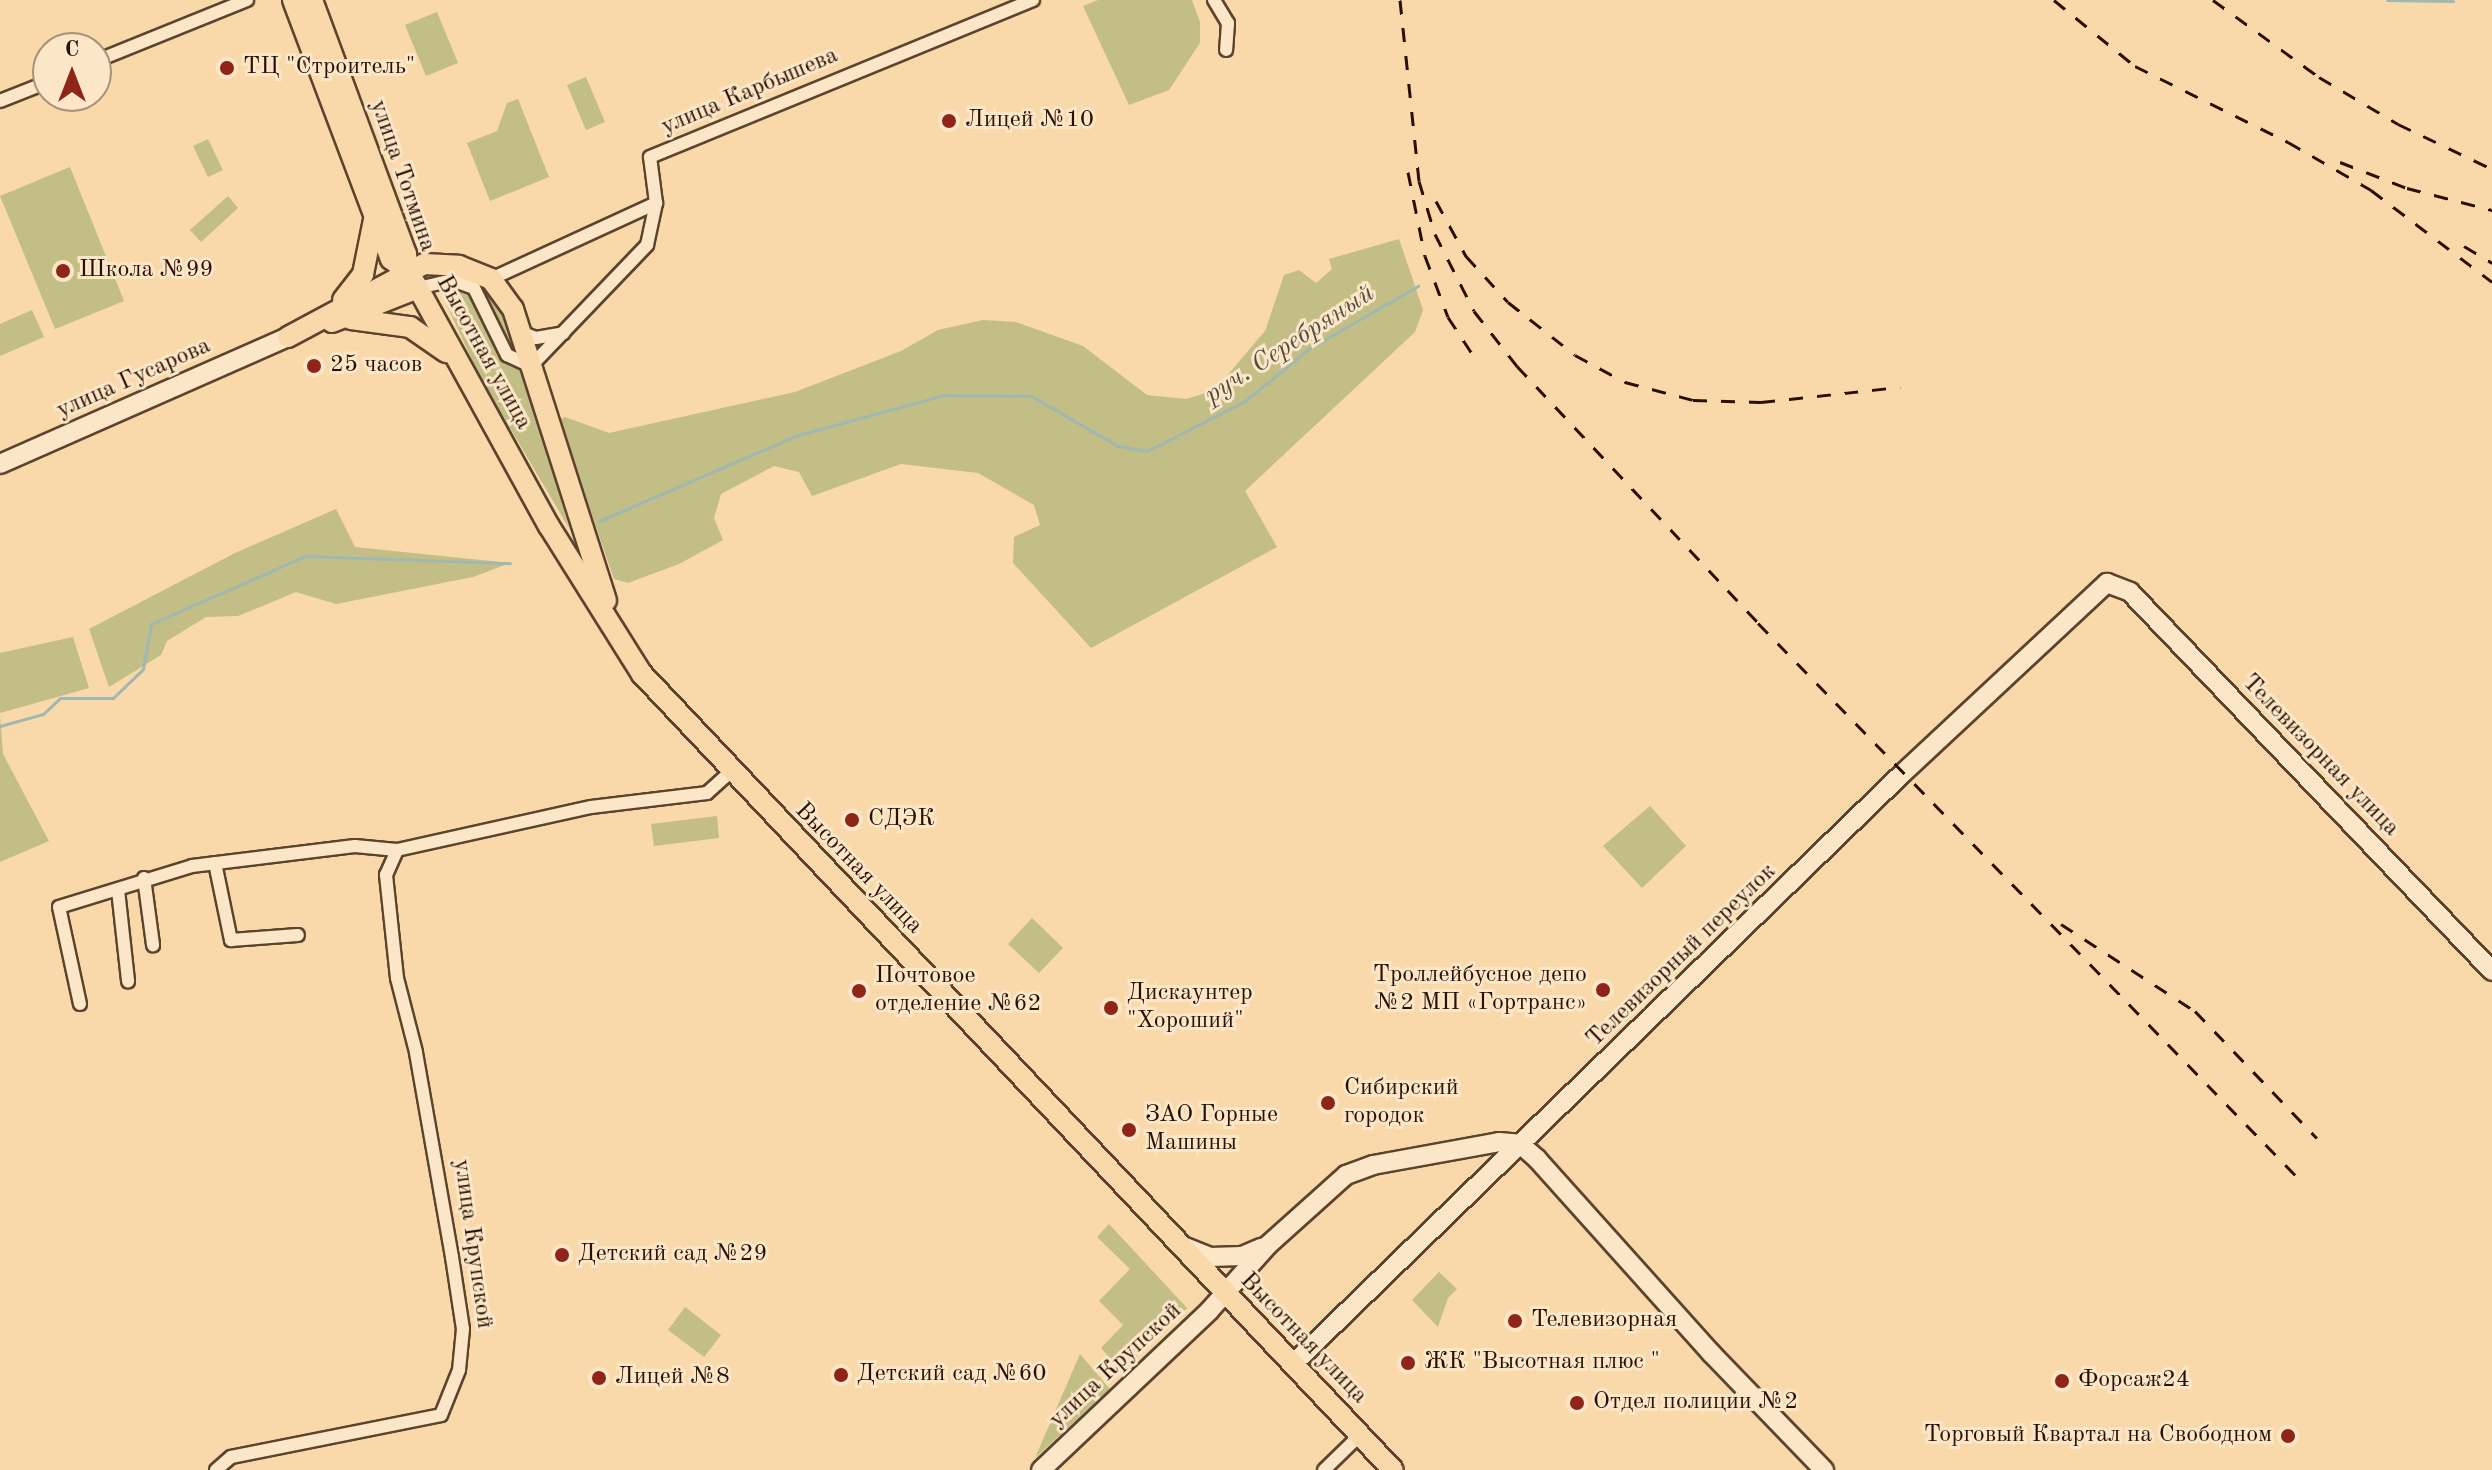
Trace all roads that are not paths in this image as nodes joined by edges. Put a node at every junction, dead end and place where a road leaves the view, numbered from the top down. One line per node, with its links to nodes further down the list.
1 (247, 0): 7 (street)
2 (293, 0): 11 (main road, улица Тотмина)
3 (312, 0): 12 (main road, улица Тотмина)
4 (1033, 0): 10 (street, улица Карбышева)
5 (1214, 0): 6 (street)
6 (1226, 50)
7 (112, 55)
8 (32, 88): 9 (street)
9 (0, 101)
10 (656, 203): 13 (street); 16 (street)
11 (374, 220): 12 (main road, улица Тотмина); 14 (main road)
12 (412, 279): 13 (main road); 14 (main road); 18 (main road, Высотная улица); 19 (street)
13 (491, 279): 15 (main road)
14 (336, 314): 17 (main road); 18 (main road)
15 (521, 332): 16 (street); 19 (main road)
16 (564, 333): 19 (street)
17 (288, 337): 20 (street, улица Гусарова)
18 (456, 360): 22 (main road, Высотная улица)
19 (531, 366): 22 (main road)
20 (0, 464)
21 (2107, 583): 30 (street, Телевизорная улица); 33 (street, Телевизорный переулок)
22 (619, 639): 23 (main road, Высотная улица)
23 (730, 772): 24 (street); 34 (main road, Высотная улица)
24 (397, 850): 25 (street); 39 (street, улица Крупской)
25 (215, 863): 26 (street); 28 (street)
26 (144, 878): 27 (street); 29 (street)
27 (118, 890): 31 (street); 32 (street)
28 (298, 935)
29 (153, 945)
30 (2492, 971)
31 (128, 981)
32 (80, 1004)
33 (1520, 1144): 35 (street, улица Крупской); 37 (street, Телевизорный переулок); 43 (street)
34 (1173, 1240): 35 (street); 36 (main road, Высотная улица)
35 (1268, 1245): 36 (street, улица Крупской)
36 (1224, 1295): 37 (main road, Высотная улица); 40 (street, улица Крупской)
37 (1292, 1365): 38 (main road, Высотная улица)
38 (1360, 1435): 41 (street); 42 (main road, Высотная улица)
39 (216, 1470)
40 (1041, 1470)
41 (1324, 1470)
42 (1393, 1470)
43 (1824, 1470)

